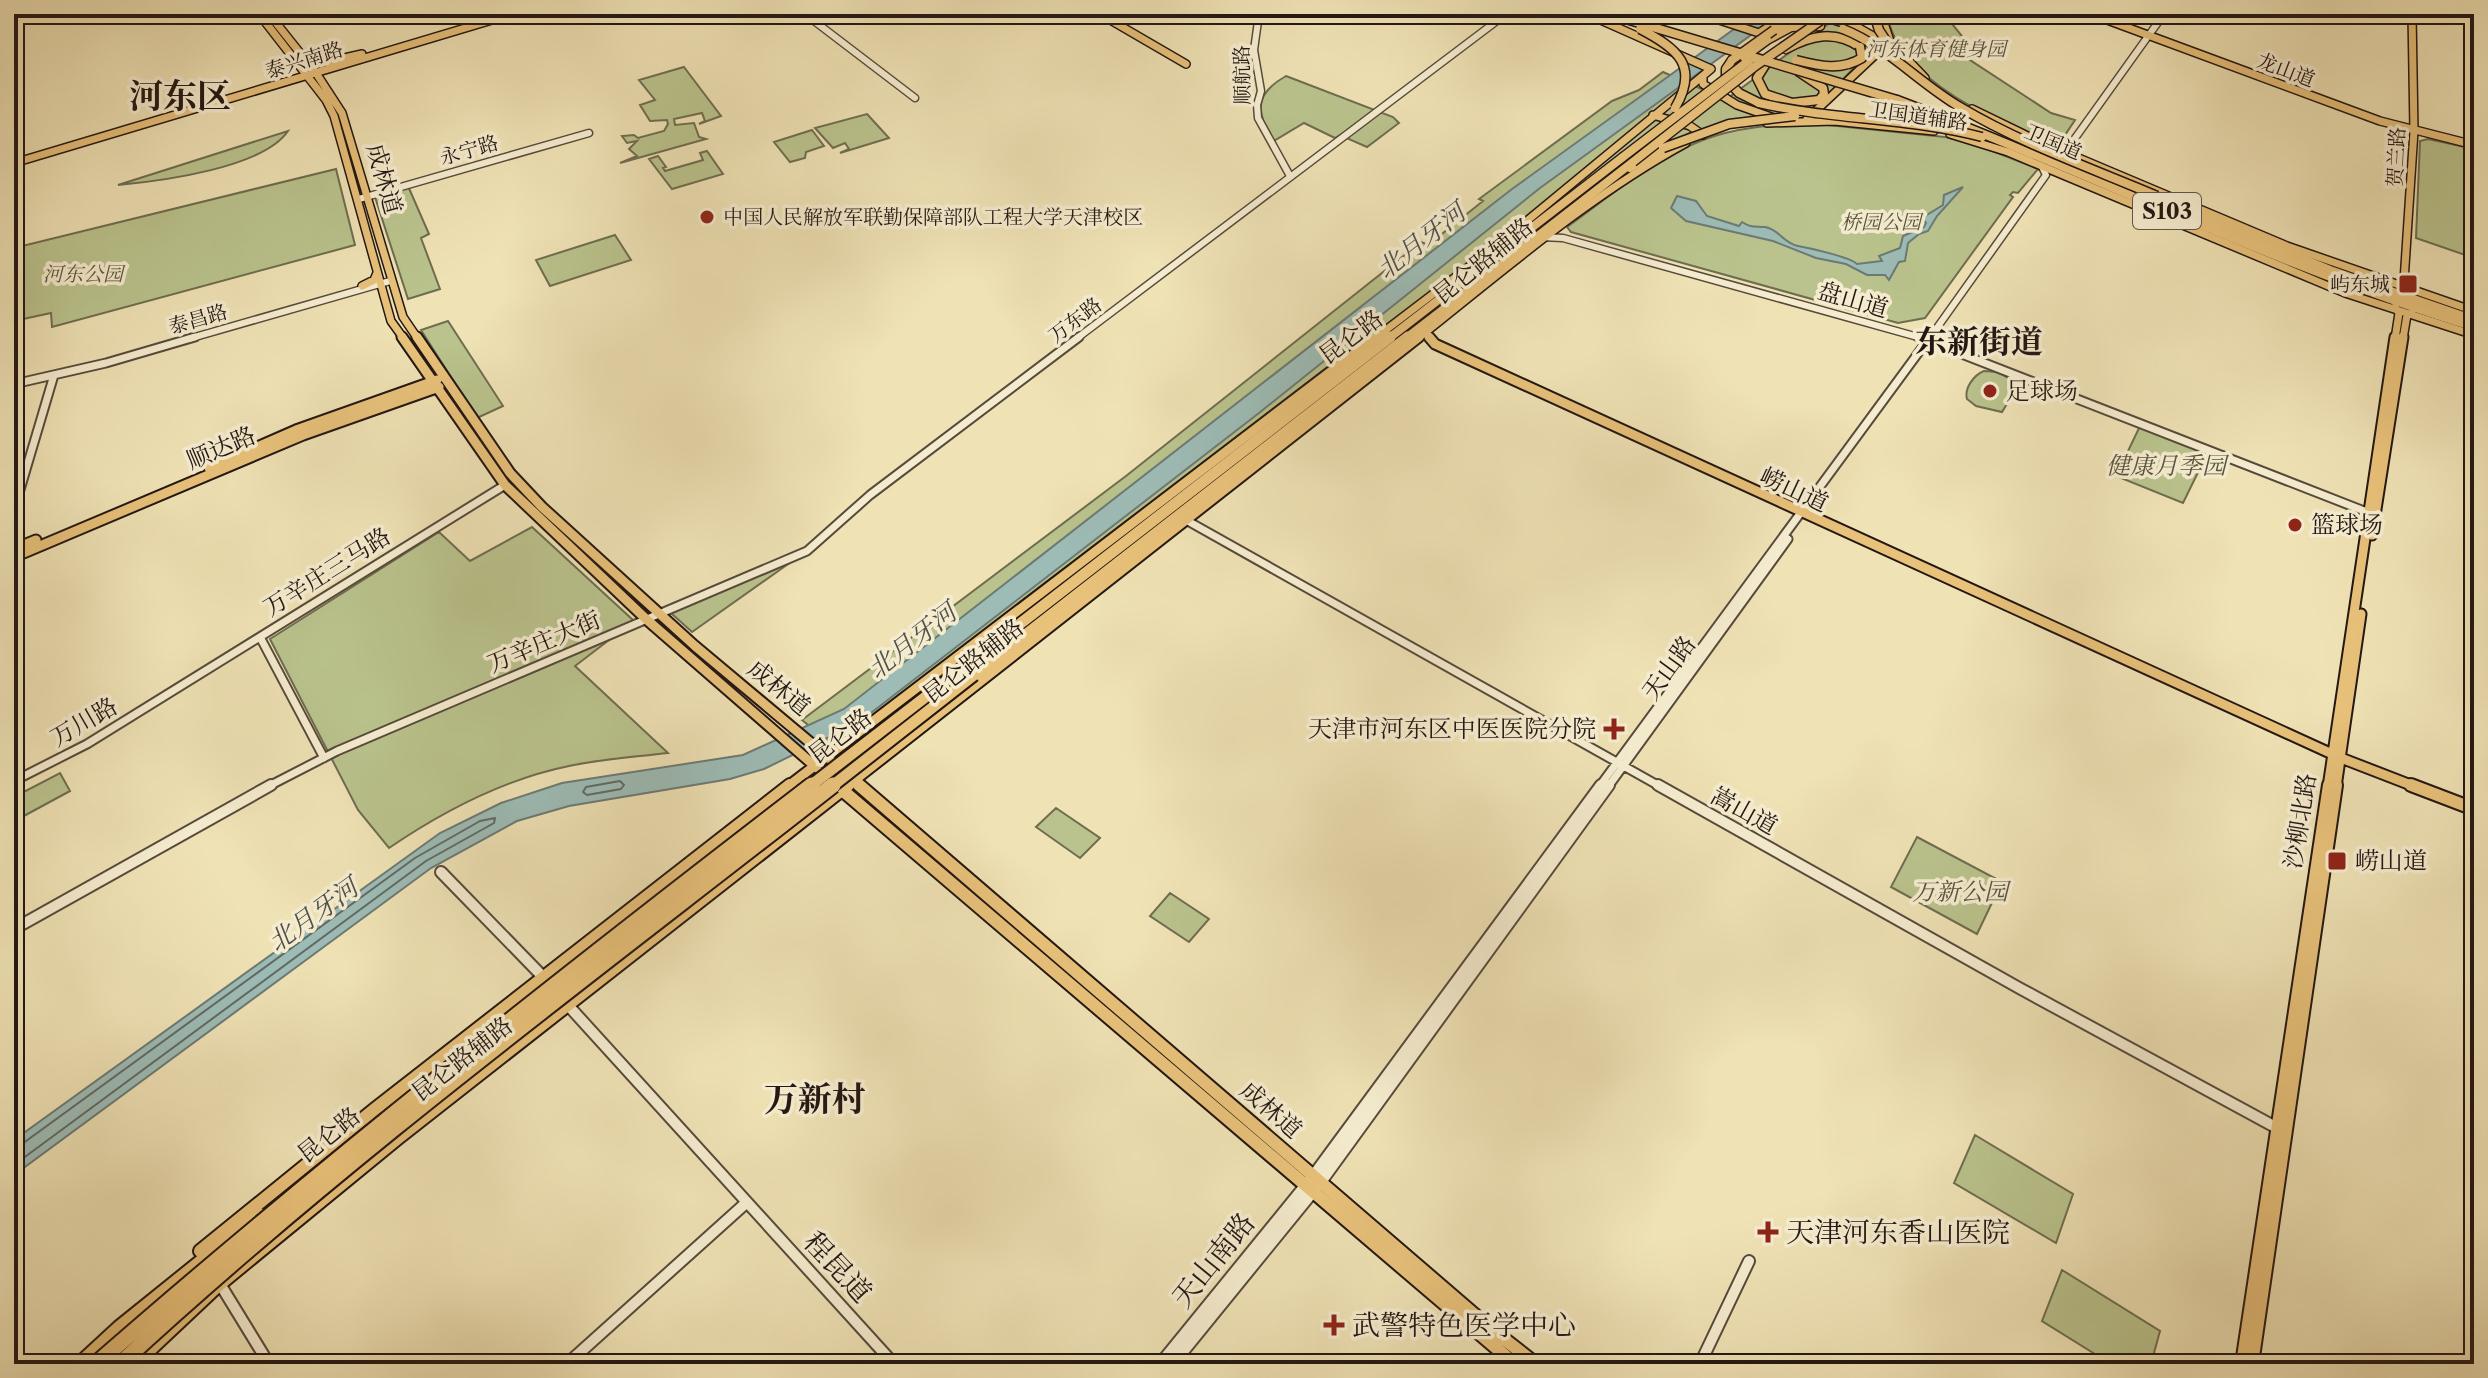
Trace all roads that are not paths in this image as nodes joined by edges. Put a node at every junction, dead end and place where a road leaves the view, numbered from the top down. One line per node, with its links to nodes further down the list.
1 (259, 14): 37 (main road, 成林道)
2 (269, 14): 37 (main road, 成林道)
3 (505, 14): 37 (main road, 泰兴南路)
4 (512, 14): 37 (main road, 泰兴南路)
5 (803, 14): 40 (street)
6 (1101, 14): 35 (main road)
7 (1259, 14): 55 (street, 顺航路)
8 (1506, 14): 55 (street, 万东路)
9 (1587, 14): 10 (main road); 27 (main road)
10 (1605, 14): 27 (main road); 34 (highway, 卫国道, bridge); 41 (highway, bridge)
11 (1631, 14): 34 (highway, 卫国道, bridge)
12 (1650, 14): 14 (highway, bridge)
13 (1696, 14): 15 (main road)
14 (1747, 14)
15 (1789, 14)
16 (1799, 14): 43 (highway, bridge)
17 (1815, 14): 29 (main road); 51 (highway, 昆仑路, bridge)
18 (1830, 14): 28 (highway, 昆仑路, bridge)
19 (1874, 14): 36 (highway, bridge)
20 (1881, 14): 31 (main road)
21 (2091, 14): 30 (main road, 龙山道)
22 (2098, 14): 30 (main road, 龙山道)
23 (2166, 14): 30 (street)
24 (2410, 14): 46 (main road, 贺兰路)
25 (2453, 14): 26 (street)
26 (2474, 18)
27 (1609, 25): 38 (main road, 昆仑路辅路)
28 (1811, 27): 32 (highway, bridge); 39 (highway, 昆仑路, bridge)
29 (1867, 31): 31 (main road); 33 (main road)
30 (2152, 35): 46 (main road, 龙山道); 50 (street); 52 (street)
31 (1889, 43): 33 (main road); 50 (main road, 卫国道辅路)
32 (1786, 49): 34 (highway, bridge); 34 (highway, bridge)
33 (1870, 57): 44 (main road)
34 (1774, 60): 34 (highway, bridge); 39 (highway, bridge); 62 (highway, 卫国道 / S103, bridge)
35 (1187, 64)
36 (1905, 66): 41 (highway, bridge); 62 (highway, bridge)
37 (309, 71): 53 (main road, 泰兴南路); 58 (main road, 成林道)
38 (1703, 77): 42 (main road, 昆仑路辅路); 45 (main road)
39 (1736, 82): 57 (highway, 昆仑路, bridge)
40 (915, 98)
41 (1675, 108): 51 (highway, bridge)
42 (1653, 115): 48 (main road); 61 (main road, 昆仑路辅路)
43 (1852, 116): 57 (highway, bridge); 62 (highway, bridge)
44 (1801, 121): 45 (main road, 昆仑路辅路); 54 (main road, 卫国道辅路)
45 (1788, 122): 48 (main road, 昆仑路辅路)
46 (2411, 129): 49 (main road, 龙山道); 68 (main road, 贺兰路); 70 (main road, 贺兰路)
47 (589, 133): 58 (street, 永宁路)
48 (1703, 135): 60 (main road, 昆仑路辅路)
49 (2474, 143)
50 (2054, 148): 52 (main road, 卫国道辅路)
51 (1620, 156): 65 (highway, 昆仑路)
52 (2075, 156): 59 (main road, 卫国道辅路)
53 (14, 161)
54 (2042, 167): 56 (main road, 卫国道辅路); 79 (street, 天山路)
55 (1290, 176): 93 (street, 万东路)
56 (2063, 176): 71 (main road, 卫国道辅路); 79 (street, 天山路)
57 (1614, 178): 60 (highway, 昆仑路)
58 (363, 197): 66 (main road, 成林道); 67 (main road, 成林道)
59 (2221, 219): 62 (highway); 68 (main road, 卫国道辅路)
60 (1560, 223): 63 (main road, 昆仑路辅路); 64 (highway, 昆仑路); 79 (street, 盘山道)
61 (1522, 225): 65 (main road); 85 (main road, 昆仑路辅路)
62 (2226, 232): 71 (highway, 卫国道 / S103); 75 (highway, 卫国道 / S103)
63 (1548, 236): 64 (street, 盘山道); 78 (main road, 昆仑路辅路); 79 (street, 盘山道)
64 (1536, 238): 78 (highway, 昆仑路)
65 (1508, 244): 84 (highway, 昆仑路)
66 (379, 279): 67 (street, 泰昌路); 69 (main road); 80 (street, 泰昌路); 83 (main road, 成林道)
67 (390, 279): 81 (main road, 成林道)
68 (2380, 281): 70 (main road, 卫国道辅路)
69 (362, 286): 80 (street, 泰昌路)
70 (2419, 293): 72 (main road, 卫国道辅路)
71 (2376, 300): 73 (main road); 74 (highway, 卫国道 / S103)
72 (2474, 311)
73 (2401, 312): 74 (main road); 77 (main road); 88 (main road, 沙柳北路)
74 (2438, 317): 76 (highway, 卫国道 / S103)
75 (2474, 319)
76 (2474, 327)
77 (2474, 335)
78 (1418, 336): 89 (main road, 崂山道); 90 (main road, 昆仑路辅路); 96 (highway, 昆仑路)
79 (1931, 340): 88 (street, 盘山道); 89 (street, 天山路)
80 (54, 375): 82 (street, 泰昌路); 87 (street)
81 (444, 381): 83 (main road, 顺达路); 93 (main road, 成林道)
82 (14, 383)
83 (433, 385): 86 (main road, 成林道); 91 (main road, 顺达路); 92 (main road, 顺达路)
84 (1241, 451): 85 (highway); 96 (highway, 昆仑路)
85 (1210, 466): 98 (main road, 昆仑路辅路)
86 (505, 485): 94 (main road, 成林道); 95 (street, 万辛庄三马路)
87 (14, 510)
88 (2372, 512): 101 (main road, 沙柳北路)
89 (1803, 514): 101 (main road, 崂山道); 104 (street, 天山路)
90 (1186, 520): 99 (main road, 昆仑路辅路); 104 (street, 嵩山道)
91 (14, 549)
92 (14, 557)
93 (658, 612): 94 (street, 万东路); 100 (main road, 成林道)
94 (646, 619): 102 (street, 万辛庄大街); 103 (main road, 成林道)
95 (260, 637): 97 (street, 万辛庄三马路); 102 (street)
96 (969, 672): 118 (highway, 昆仑路, bridge); 129 (highway, 昆仑路, bridge)
97 (171, 693): 105 (street, 万川路)
98 (868, 725): 99 (street); 100 (main road, 昆仑路辅路)
99 (897, 749): 106 (main road, 昆仑路辅路)
100 (822, 752): 103 (main road, 昆仑路辅路); 106 (main road, 成林道)
101 (2335, 756): 108 (main road, 崂山道); 115 (main road, 沙柳北路)
102 (324, 758): 110 (street, 万辛庄大街)
103 (810, 761): 107 (main road, 成林道); 111 (main road, 昆仑路辅路)
104 (1620, 764): 115 (street, 嵩山道); 119 (street, 天山路)
105 (14, 781)
106 (855, 781): 107 (main road, 昆仑路辅路); 119 (main road, 成林道)
107 (843, 791): 112 (main road, 昆仑路辅路); 119 (main road, 成林道)
108 (2474, 809)
109 (441, 872): 111 (street, 程昆道)
110 (14, 929)
111 (543, 977): 112 (street, 程昆道); 113 (main road, 昆仑路辅路)
112 (568, 1005): 116 (main road, 昆仑路辅路); 120 (street, 程昆道)
113 (375, 1109): 114 (main road); 121 (main road, 昆仑路辅路)
114 (368, 1124): 117 (main road); 128 (main road)
115 (2280, 1130): 139 (main road, 沙柳北路); 140 (main road, 沙柳北路)
116 (398, 1138): 117 (main road); 123 (main road, 昆仑路辅路)
117 (382, 1143): 128 (main road)
118 (337, 1155): 124 (highway, bridge); 127 (highway, 昆仑路, bridge)
119 (1312, 1184): 134 (street, 天山南路); 135 (street, 天山南路); 136 (main road, 成林道); 137 (main road, 成林道)
120 (746, 1203): 132 (street); 133 (street, 程昆道)
121 (200, 1251)
122 (1749, 1261): 138 (street)
123 (220, 1284): 130 (main road, 昆仑路辅路); 131 (street)
124 (120, 1328): 125 (highway); 126 (highway)
125 (70, 1364)
126 (81, 1364)
127 (96, 1364)
128 (108, 1364)
129 (120, 1364)
130 (135, 1364)
131 (269, 1364)
132 (567, 1364)
133 (894, 1364)
134 (1160, 1364)
135 (1173, 1364)
136 (1515, 1364)
137 (1536, 1364)
138 (1700, 1364)
139 (2242, 1364)
140 (2252, 1364)

